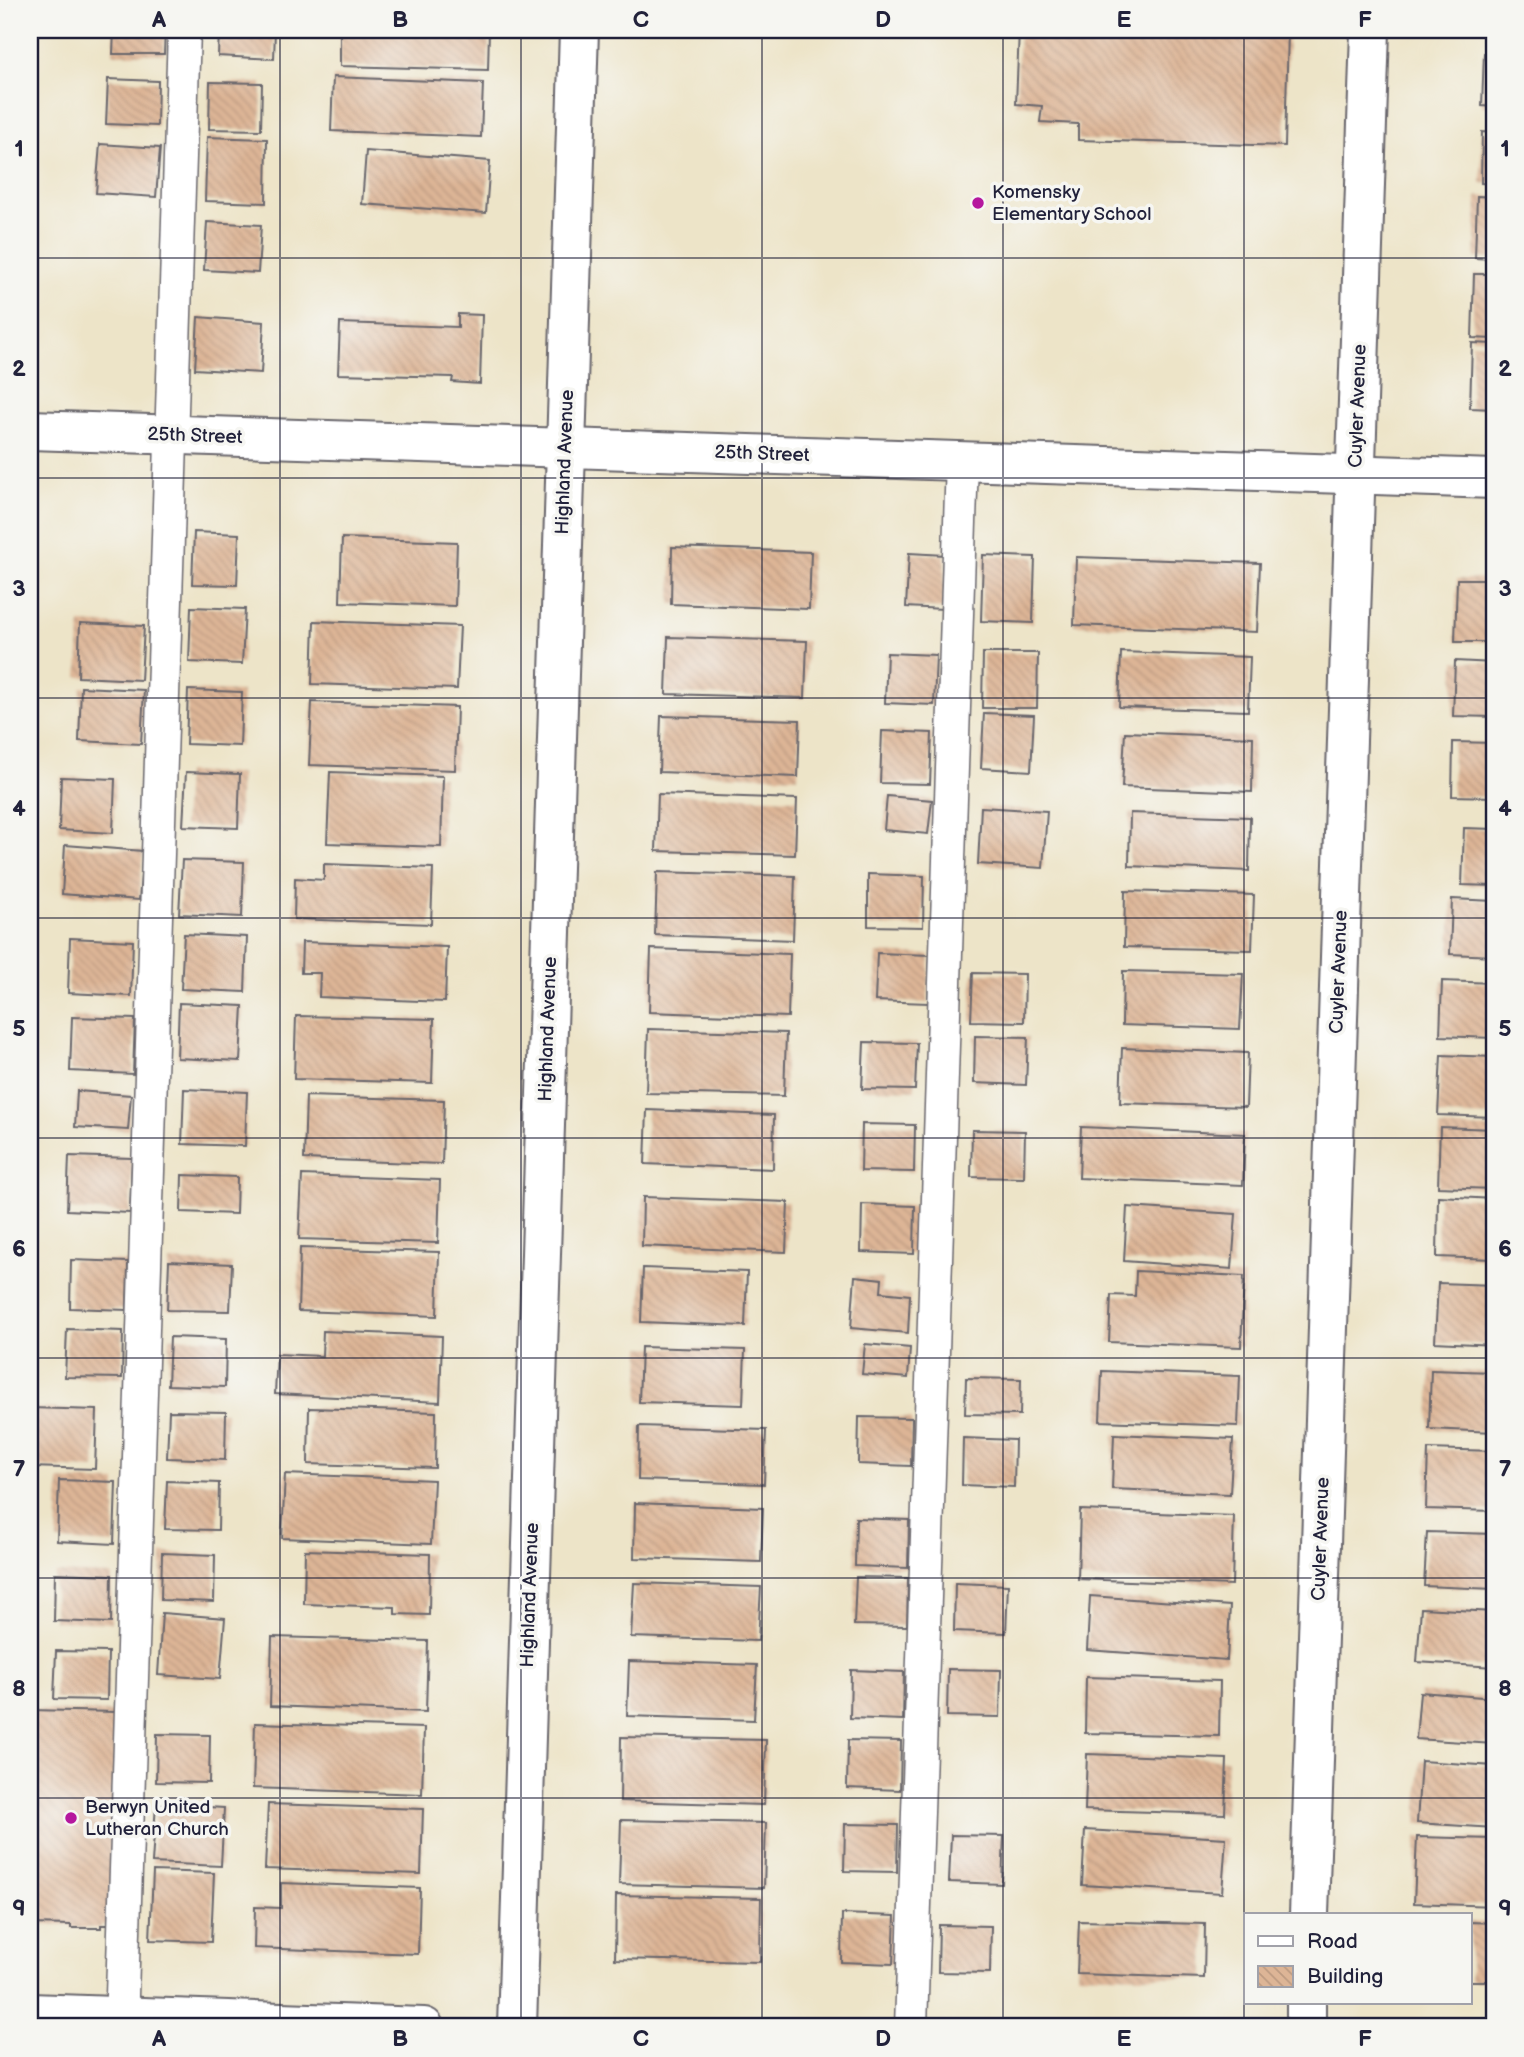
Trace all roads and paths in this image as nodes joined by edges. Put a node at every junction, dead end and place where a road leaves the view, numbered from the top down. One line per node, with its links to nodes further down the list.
1 (184, 30): 5 (lane)
2 (579, 30): 6 (street, Highland Avenue)
3 (1370, 30): 8 (street, Cuyler Avenue)
4 (30, 430): 5 (street, 25th Street)
5 (172, 435): 6 (street, 25th Street); 13 (lane)
6 (566, 448): 7 (street, 25th Street); 15 (street, Highland Avenue)
7 (962, 461): 8 (street, 25th Street); 16 (lane)
8 (1355, 475): 9 (street, 25th Street); 10 (street, Cuyler Avenue)
9 (1494, 479)
10 (1309, 1913)
11 (1306, 2004): 17 (street)
12 (30, 2014): 13 (street)
13 (121, 2022): 14 (street)
14 (424, 2027)
15 (517, 2027)
16 (911, 2027)
17 (1306, 2027)

